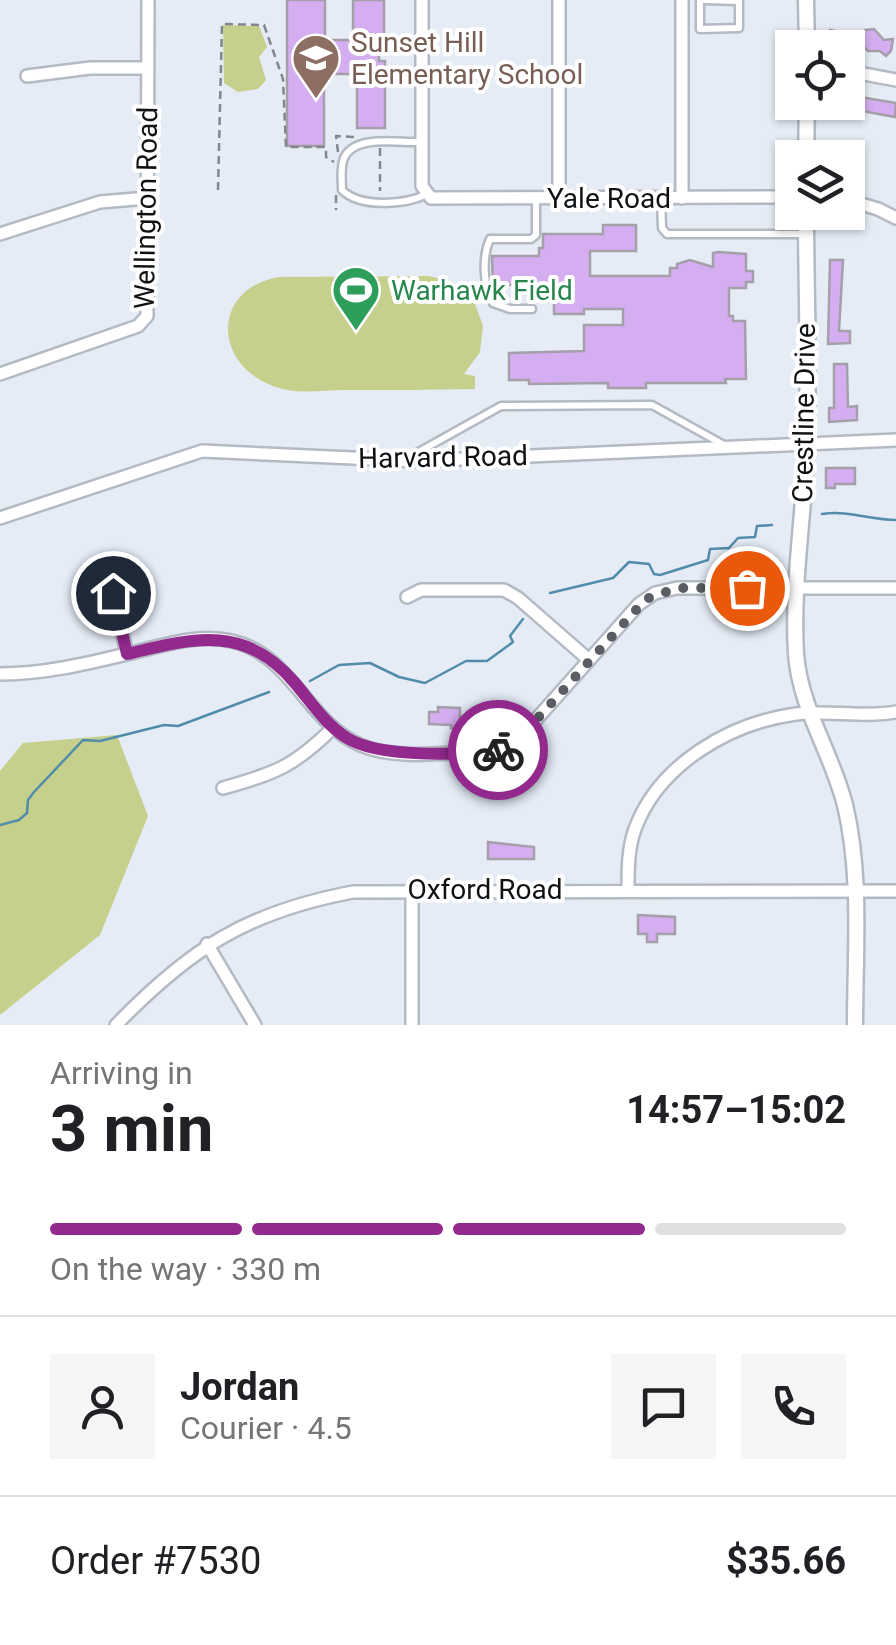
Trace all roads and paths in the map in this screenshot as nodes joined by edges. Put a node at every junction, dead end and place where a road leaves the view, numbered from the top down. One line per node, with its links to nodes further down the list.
1 (148, 0): 9 (street, Wellington Road)
2 (422, 0): 13 (street)
3 (559, 0): 22 (street)
4 (682, 0): 24 (street)
5 (702, 0): 7 (lane); 7 (lane)
6 (806, 0): 8 (street)
7 (739, 1)
8 (806, 30)
9 (148, 68): 11 (street); 21 (street, Wellington Road)
10 (865, 74): 12 (street)
11 (27, 76)
12 (896, 80)
13 (422, 142): 19 (street); 19 (lane)
14 (380, 147): 17 (path)
15 (339, 153): 15 (path); 16 (path)
16 (218, 190)
17 (380, 191)
18 (336, 194): 27 (path)
19 (427, 194): 25 (street, Yale Road)
20 (775, 197): 24 (street, Yale Road)
21 (147, 198): 30 (street); 33 (street, Wellington Road)
22 (559, 198): 23 (street, Yale Road); 25 (street, Yale Road)
23 (661, 198): 24 (street, Yale Road); 31 (lane)
24 (682, 198)
25 (536, 199): 32 (lane)
26 (865, 205): 28 (street)
27 (336, 210)
28 (896, 218)
29 (806, 230): 31 (street, Crestline Drive)
30 (0, 234)
31 (806, 234): 35 (street, Crestline Drive)
32 (532, 309)
33 (0, 374)
34 (896, 440): 35 (street, Harvard Road)
35 (806, 445): 36 (street, Harvard Road); 39 (street, Crestline Drive)
36 (730, 448): 37 (street, Harvard Road); 37 (lane)
37 (404, 460): 38 (street, Harvard Road)
38 (0, 518)
39 (796, 588): 40 (street); 44 (street); 47 (street, Crestline Drive)
40 (896, 588)
41 (113, 593): 43 (street)
42 (407, 597): 44 (street)
43 (127, 654): 45 (street); 48 (street)
44 (589, 660): 48 (street)
45 (0, 674)
46 (896, 712): 47 (street)
47 (810, 714): 51 (street); 52 (street, Crestline Drive)
48 (333, 728): 49 (street)
49 (222, 788)
50 (412, 889): 51 (street, Oxford Road); 54 (street, Oxford Road); 57 (street)
51 (628, 889): 52 (street, Oxford Road)
52 (855, 890): 53 (street, Oxford Road); 58 (street, Crestline Drive)
53 (896, 890)
54 (207, 944): 55 (street, Oxford Road); 56 (street)
55 (116, 1025)
56 (255, 1025)
57 (412, 1025)
58 (855, 1025)

